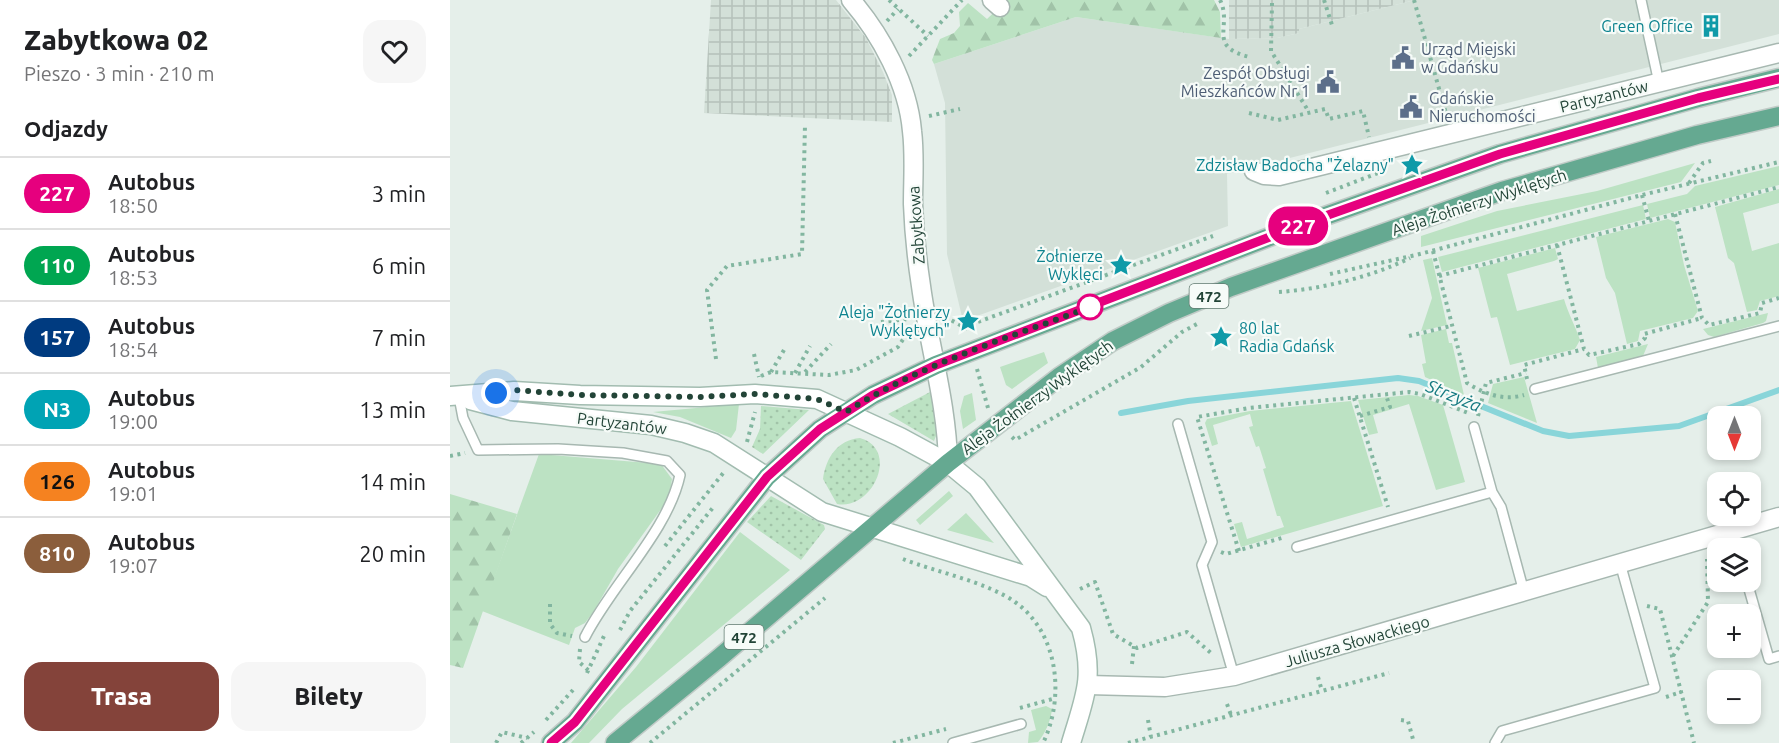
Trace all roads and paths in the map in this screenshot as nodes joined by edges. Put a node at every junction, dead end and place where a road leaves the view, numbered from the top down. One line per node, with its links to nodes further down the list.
1 (850, 0): 63 (street, Zabytkowa)
2 (889, 0): 9 (path)
3 (962, 0): 12 (path)
4 (1220, 0): 14 (path)
5 (1324, 0): 11 (path)
6 (1412, 0): 23 (path)
7 (1641, 0): 17 (lane)
8 (1272, 3): 19 (path)
9 (898, 9): 10 (path); 12 (path)
10 (892, 15)
11 (1332, 25)
12 (928, 36): 15 (path)
13 (1779, 53): 17 (street, Partyzantów)
14 (1250, 57)
15 (907, 58)
16 (1779, 78): 63 (main road, 472)
17 (1659, 83): 28 (street, Partyzantów)
18 (960, 109): 22 (path)
19 (1309, 112): 20 (path); 25 (path)
20 (1249, 113)
21 (1779, 116): 84 (main road, Aleja Żołnierzy Wyklętych / 472)
22 (922, 118)
23 (1448, 121)
24 (805, 125): 62 (path)
25 (1370, 141)
26 (1711, 161): 30 (path)
27 (1779, 162): 30 (path)
28 (1254, 171)
29 (1380, 172): 32 (path)
30 (1689, 183): 33 (path)
31 (1779, 188): 34 (path)
32 (1325, 194)
33 (1642, 195): 35 (path); 38 (path)
34 (1675, 214): 35 (path); 47 (path)
35 (1649, 221): 37 (path)
36 (1215, 236): 54 (path)
37 (1557, 245): 41 (path); 60 (path)
38 (1433, 251): 39 (path); 41 (path)
39 (1416, 255): 40 (path); 43 (path)
40 (1326, 275)
41 (1439, 276): 52 (path)
42 (1295, 284): 43 (path)
43 (1279, 292): 44 (path)
44 (1273, 294)
45 (1779, 298): 47 (path)
46 (936, 318): 54 (path)
47 (1702, 318): 60 (path)
48 (908, 319): 50 (path)
49 (1202, 321): 82 (path)
50 (881, 322)
51 (918, 324): 66 (path)
52 (1451, 326): 56 (path); 73 (path)
53 (1779, 326): 71 (lane)
54 (964, 327): 55 (path)
55 (966, 333)
56 (1409, 336)
57 (831, 344): 66 (path)
58 (810, 346): 65 (path)
59 (784, 350): 64 (path)
60 (1584, 350): 68 (path)
61 (754, 354): 69 (path)
62 (716, 359)
63 (936, 365): 77 (main road, 472); 84 (street, Zabytkowa)
64 (771, 372): 65 (path); 69 (path)
65 (795, 372): 66 (path)
66 (805, 372)
67 (978, 372): 78 (path)
68 (1526, 372): 71 (path); 73 (path)
69 (759, 377): 70 (path)
70 (755, 383)
71 (1533, 392): 73 (path)
72 (1386, 395): 73 (path); 75 (path); 79 (path)
73 (1482, 395)
74 (455, 397): 77 (street, Partyzantów); 86 (street, Partyzantów); 109 (lane)
75 (1354, 398): 79 (path); 96 (path)
76 (755, 401): 83 (path)
77 (846, 412): 84 (street, Partyzantów); 86 (main road, 472)
78 (992, 414)
79 (1360, 416): 89 (path)
80 (1178, 424): 117 (lane)
81 (1474, 427): 87 (lane)
82 (1006, 429)
83 (743, 448)
84 (948, 463): 91 (main road, Aleja Żołnierzy Wyklętych / 472); 100 (street, Partyzantów)
85 (729, 467): 95 (path)
86 (767, 477): 91 (street, Partyzantów); 132 (main road, 472)
87 (1492, 492): 94 (lane); 101 (lane)
88 (715, 505): 107 (path)
89 (1388, 508)
90 (1779, 517): 92 (street, Juliusza Słowackiego)
91 (871, 529): 100 (street, Partyzantów); 133 (main road, Aleja Żołnierzy Wyklętych / 472)
92 (1738, 538)
93 (1707, 545): 98 (street, Juliusza Słowackiego)
94 (1297, 547)
95 (664, 548)
96 (1239, 551)
97 (895, 556): 136 (path)
98 (1620, 563): 101 (street, Juliusza Słowackiego); 140 (lane)
99 (1080, 589): 110 (path)
100 (1053, 591): 120 (street, Partyzantów)
101 (1524, 592): 117 (street, Juliusza Słowackiego)
102 (1708, 592): 112 (path)
103 (1750, 592): 113 (lane)
104 (825, 598): 134 (path)
105 (1642, 599): 112 (path)
106 (550, 604): 109 (path)
107 (620, 630)
108 (606, 633): 115 (path)
109 (585, 637): 115 (path)
110 (1134, 646): 111 (path); 114 (path)
111 (1214, 655)
112 (1672, 656): 141 (path)
113 (1779, 656)
114 (1132, 664)
115 (589, 671): 119 (path)
116 (1389, 673): 122 (path)
117 (1234, 676): 120 (street, Juliusza Słowackiego)
118 (1318, 677): 122 (path)
119 (582, 679)
120 (1089, 684): 137 (street)
121 (576, 687): 129 (path)
122 (1322, 691): 124 (path)
123 (1227, 704): 124 (path)
124 (1231, 715): 128 (path)
125 (1148, 720): 128 (path)
126 (1401, 720): 139 (path)
127 (1021, 724): 135 (lane)
128 (1151, 737): 138 (path)
129 (528, 738): 130 (path); 131 (path)
130 (496, 743)
131 (521, 743)
132 (551, 743)
133 (615, 743)
134 (650, 743)
135 (954, 743)
136 (1043, 743)
137 (1071, 743)
138 (1128, 743)
139 (1414, 743)
140 (1495, 743)
141 (1694, 743)

